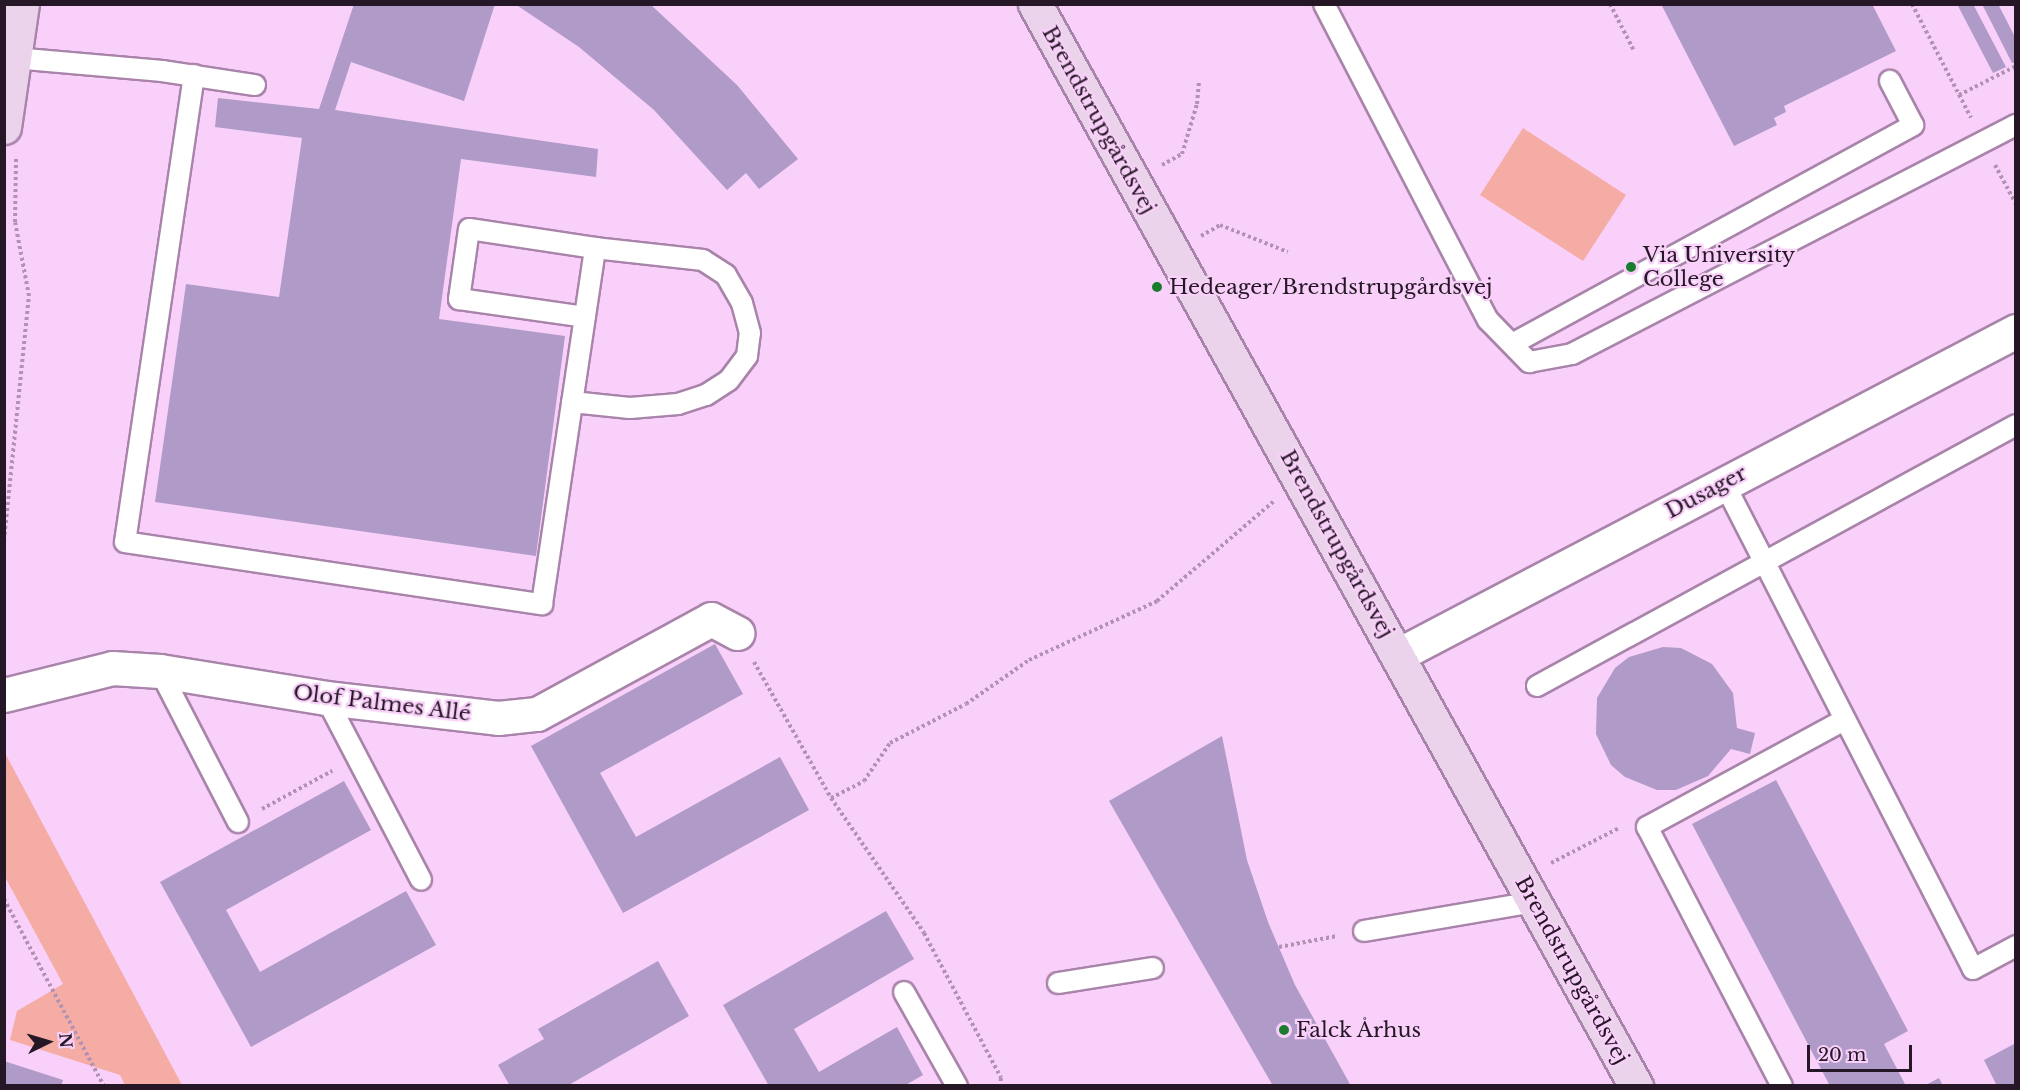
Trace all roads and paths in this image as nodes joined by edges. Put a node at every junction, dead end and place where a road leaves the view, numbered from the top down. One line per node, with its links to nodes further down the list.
1 (22, 4): 7 (street)
2 (1035, 4): 17 (street, Brendstrupgårdsvej)
3 (1324, 4): 24 (lane)
4 (1610, 4): 6 (path)
5 (1912, 4): 13 (path)
6 (1634, 51)
7 (14, 58): 9 (lane); 15 (street)
8 (2016, 66): 13 (path)
9 (194, 75): 12 (lane); 25 (lane)
10 (1890, 81): 24 (lane)
11 (1199, 82): 17 (path)
12 (255, 85)
13 (1959, 95): 16 (path)
14 (2016, 125): 16 (lane)
15 (11, 138): 29 (path)
16 (1983, 142): 18 (path); 24 (lane)
17 (1132, 181): 20 (street, Brendstrupgårdsvej)
18 (2016, 204)
19 (595, 248): 22 (lane); 22 (lane); 25 (lane)
20 (1172, 252): 21 (path); 27 (street, Brendstrupgårdsvej)
21 (1288, 252)
22 (585, 317): 25 (lane)
23 (2016, 330): 28 (street, Dusager)
24 (1512, 344)
25 (572, 402)
26 (2016, 425): 30 (lane)
27 (1300, 477): 32 (street, Brendstrupgårdsvej); 39 (path)
28 (1724, 483): 30 (lane); 32 (street, Dusager)
29 (4, 540)
30 (1762, 563): 34 (lane); 37 (lane)
31 (737, 633): 36 (street, Olof Palmes Allé); 39 (path)
32 (1398, 655): 43 (street, Brendstrupgårdsvej)
33 (160, 670): 35 (street, Olof Palmes Allé); 36 (street, Olof Palmes Allé); 40 (lane)
34 (1537, 686)
35 (4, 695)
36 (326, 698): 38 (lane)
37 (1844, 720): 41 (lane); 46 (lane)
38 (357, 758): 40 (path); 42 (lane)
39 (831, 798): 53 (path)
40 (238, 822)
41 (1647, 827): 43 (path); 55 (lane)
42 (421, 879)
43 (1528, 890): 45 (lane); 54 (street, Brendstrupgårdsvej)
44 (4, 900): 51 (path)
45 (1364, 931): 47 (path)
46 (2016, 946)
47 (1280, 947)
48 (1153, 968): 49 (lane)
49 (1058, 983)
50 (904, 992): 52 (lane)
51 (104, 1086)
52 (957, 1086)
53 (1000, 1086)
54 (1636, 1086)
55 (1782, 1086)

